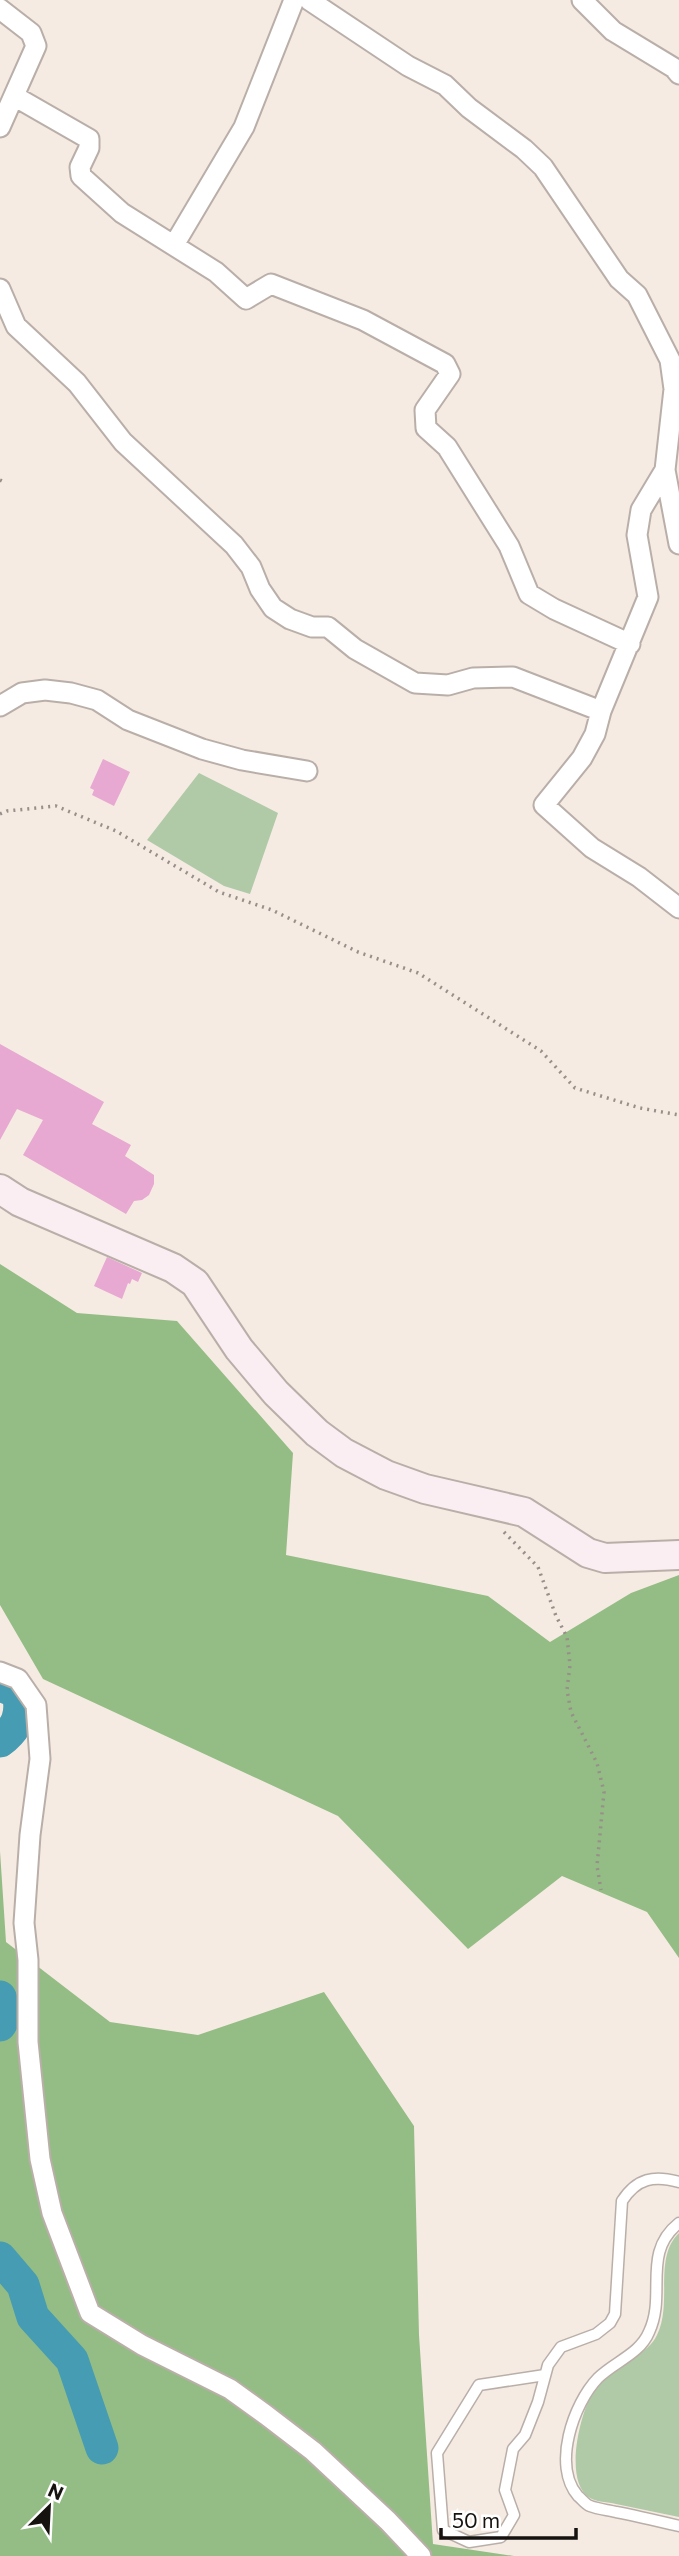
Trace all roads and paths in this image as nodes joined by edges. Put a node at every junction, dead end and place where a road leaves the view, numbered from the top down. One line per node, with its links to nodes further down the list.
1 (294, 0): 8 (street)
2 (309, 0): 10 (street)
3 (582, 0): 5 (street)
4 (0, 9): 6 (street)
5 (679, 74)
6 (14, 96): 7 (street); 8 (street)
7 (0, 127)
8 (174, 245): 12 (street)
9 (0, 289): 14 (street)
10 (665, 470): 11 (street); 12 (street)
11 (679, 544)
12 (630, 644): 14 (street)
13 (0, 706): 15 (street)
14 (601, 710): 17 (street)
15 (307, 771)
16 (0, 814): 18 (path)
17 (679, 908)
18 (679, 1115)
19 (0, 1189): 20 (street)
20 (486, 1503): 21 (street); 23 (path)
21 (679, 1555)
22 (0, 1672): 28 (street)
23 (601, 1890)
24 (679, 2182): 26 (lane)
25 (679, 2223): 27 (lane)
26 (545, 2375): 26 (lane)
27 (679, 2526)
28 (421, 2556)

